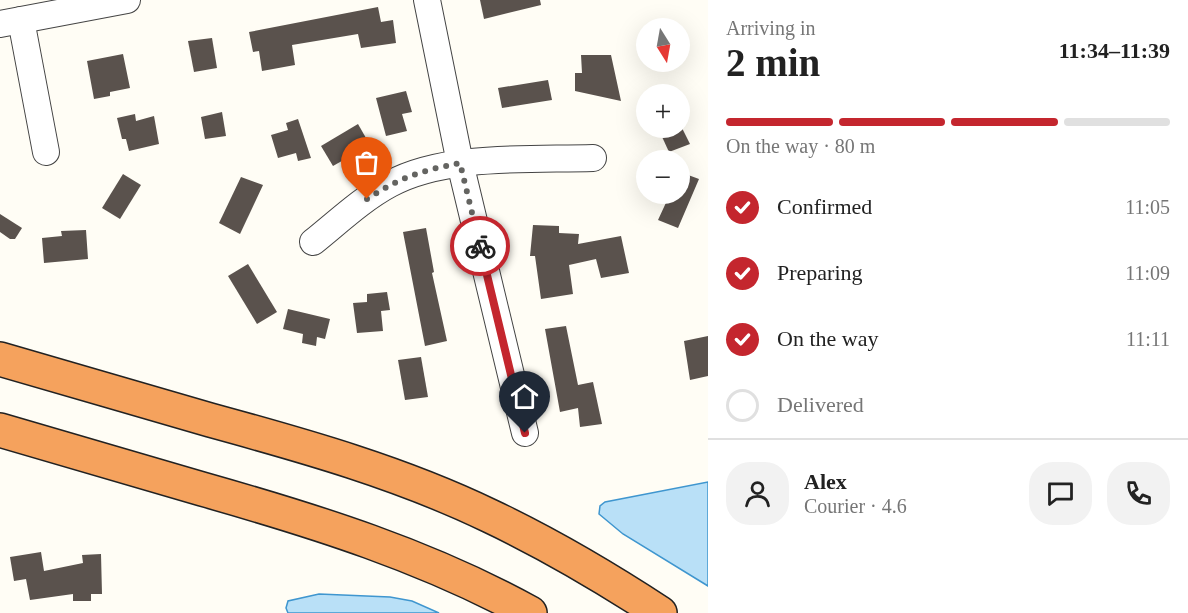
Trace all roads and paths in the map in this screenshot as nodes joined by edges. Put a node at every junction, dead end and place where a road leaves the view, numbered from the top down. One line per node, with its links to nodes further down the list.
1 (127, 0): 3 (street)
2 (427, 0): 6 (street)
3 (10, 22): 4 (street)
4 (46, 152)
5 (593, 158): 6 (street)
6 (460, 163): 7 (street); 10 (street)
7 (313, 242)
8 (0, 359): 12 (highway)
9 (0, 430): 11 (highway)
10 (525, 433)
11 (530, 613)
12 (660, 613)

